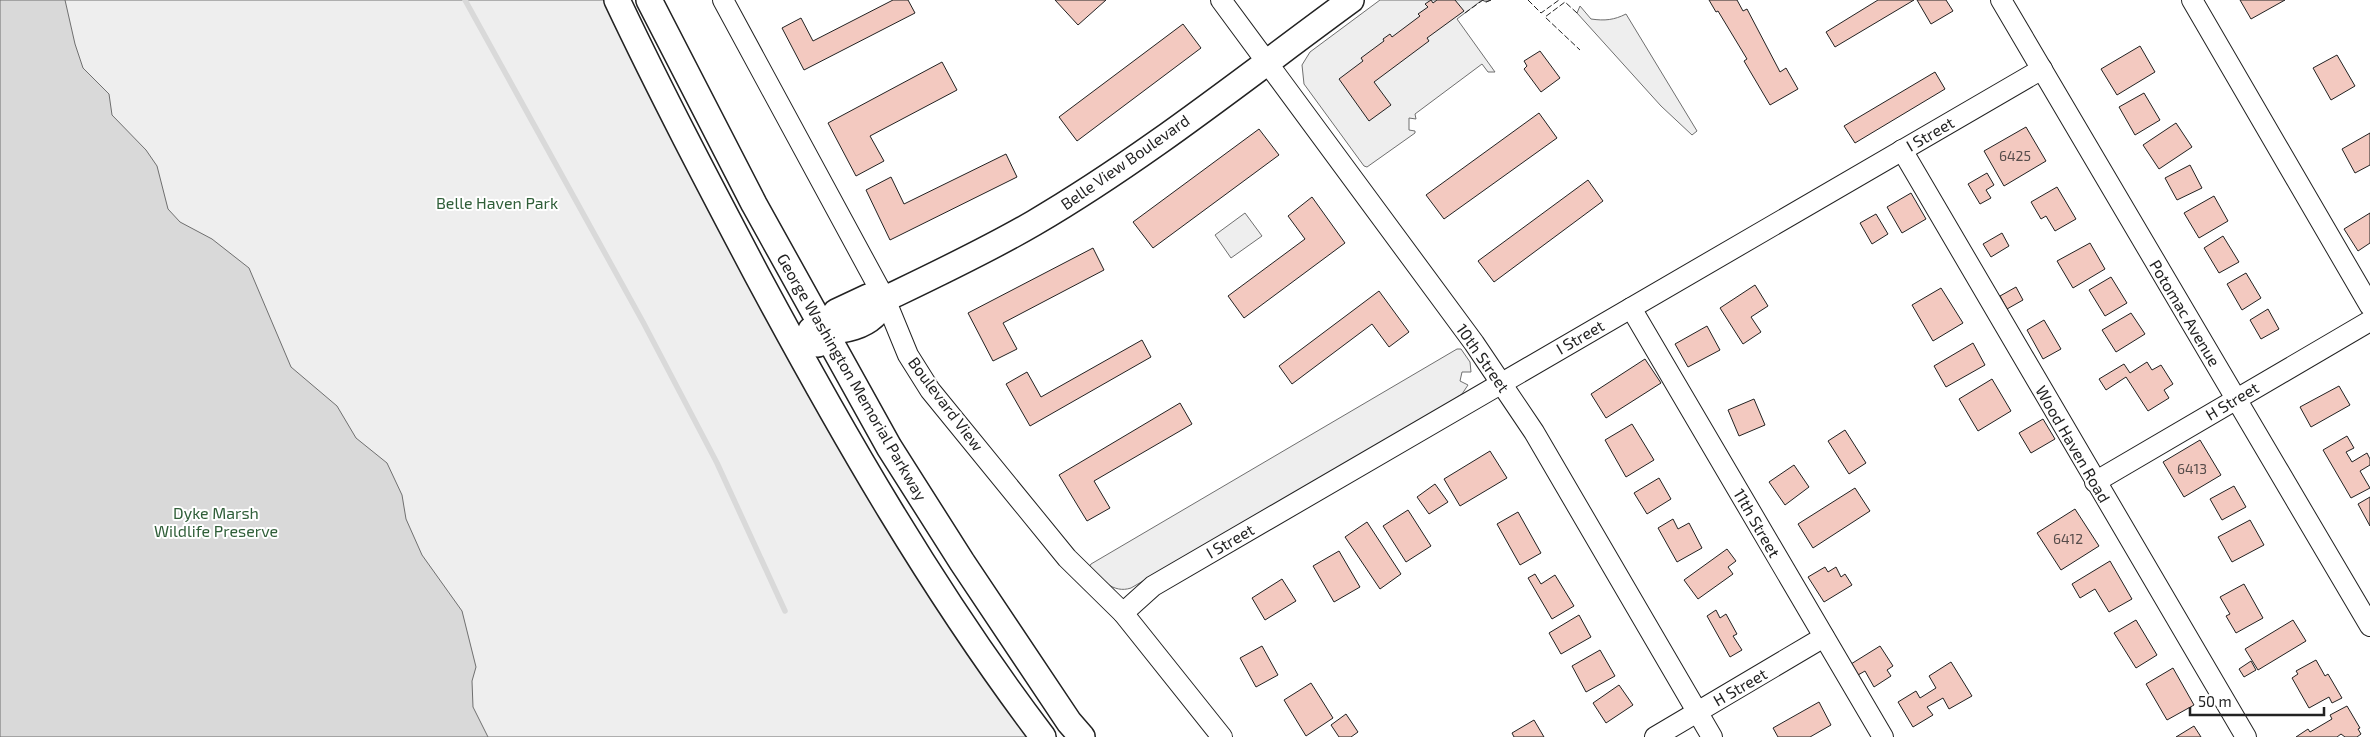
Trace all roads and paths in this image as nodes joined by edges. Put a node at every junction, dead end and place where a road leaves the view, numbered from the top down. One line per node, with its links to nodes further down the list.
1 (617, 0): 11 (main road, George Washington Memorial Parkway)
2 (649, 0): 16 (main road, George Washington Memorial Parkway)
3 (723, 0): 12 (street, Boulevard View)
4 (1221, 0): 8 (street, 10th Street)
5 (1351, 0): 8 (main road, Belle View Boulevard)
6 (2192, 0): 13 (street)
7 (2010, 3): 9 (street, Potomac Avenue)
8 (1267, 61): 12 (main road, Belle View Boulevard); 18 (street, 10th Street)
9 (2042, 69): 10 (street, I Street); 19 (street, Potomac Avenue)
10 (1902, 150): 14 (street, I Street); 20 (street, Wood Haven Road)
11 (762, 283): 16 (main road, Belle View Boulevard); 17 (main road, George Washington Memorial Parkway)
12 (885, 299): 16 (main road, Belle View Boulevard); 21 (street, Boulevard View)
13 (2370, 306)
14 (1632, 308): 18 (street, I Street); 23 (street, 11th Street)
15 (2370, 321): 19 (street, H Street)
16 (823, 331): 17 (main road); 26 (main road, George Washington Memorial Parkway)
17 (814, 379): 25 (main road, George Washington Memorial Parkway)
18 (1501, 384): 21 (street, I Street); 24 (street, 10th Street)
19 (2236, 398): 20 (street, H Street); 22 (street, Potomac Avenue)
20 (2095, 482): 31 (street, Wood Haven Road)
21 (1123, 612): 27 (street, Boulevard View)
22 (2370, 626)
23 (1824, 637): 24 (street, H Street); 30 (street, 11th Street)
24 (1697, 712): 28 (street, H Street); 29 (street, 10th Street)
25 (1043, 737)
26 (1082, 737)
27 (1222, 737)
28 (1655, 737)
29 (1712, 737)
30 (1883, 737)
31 (2246, 737)

